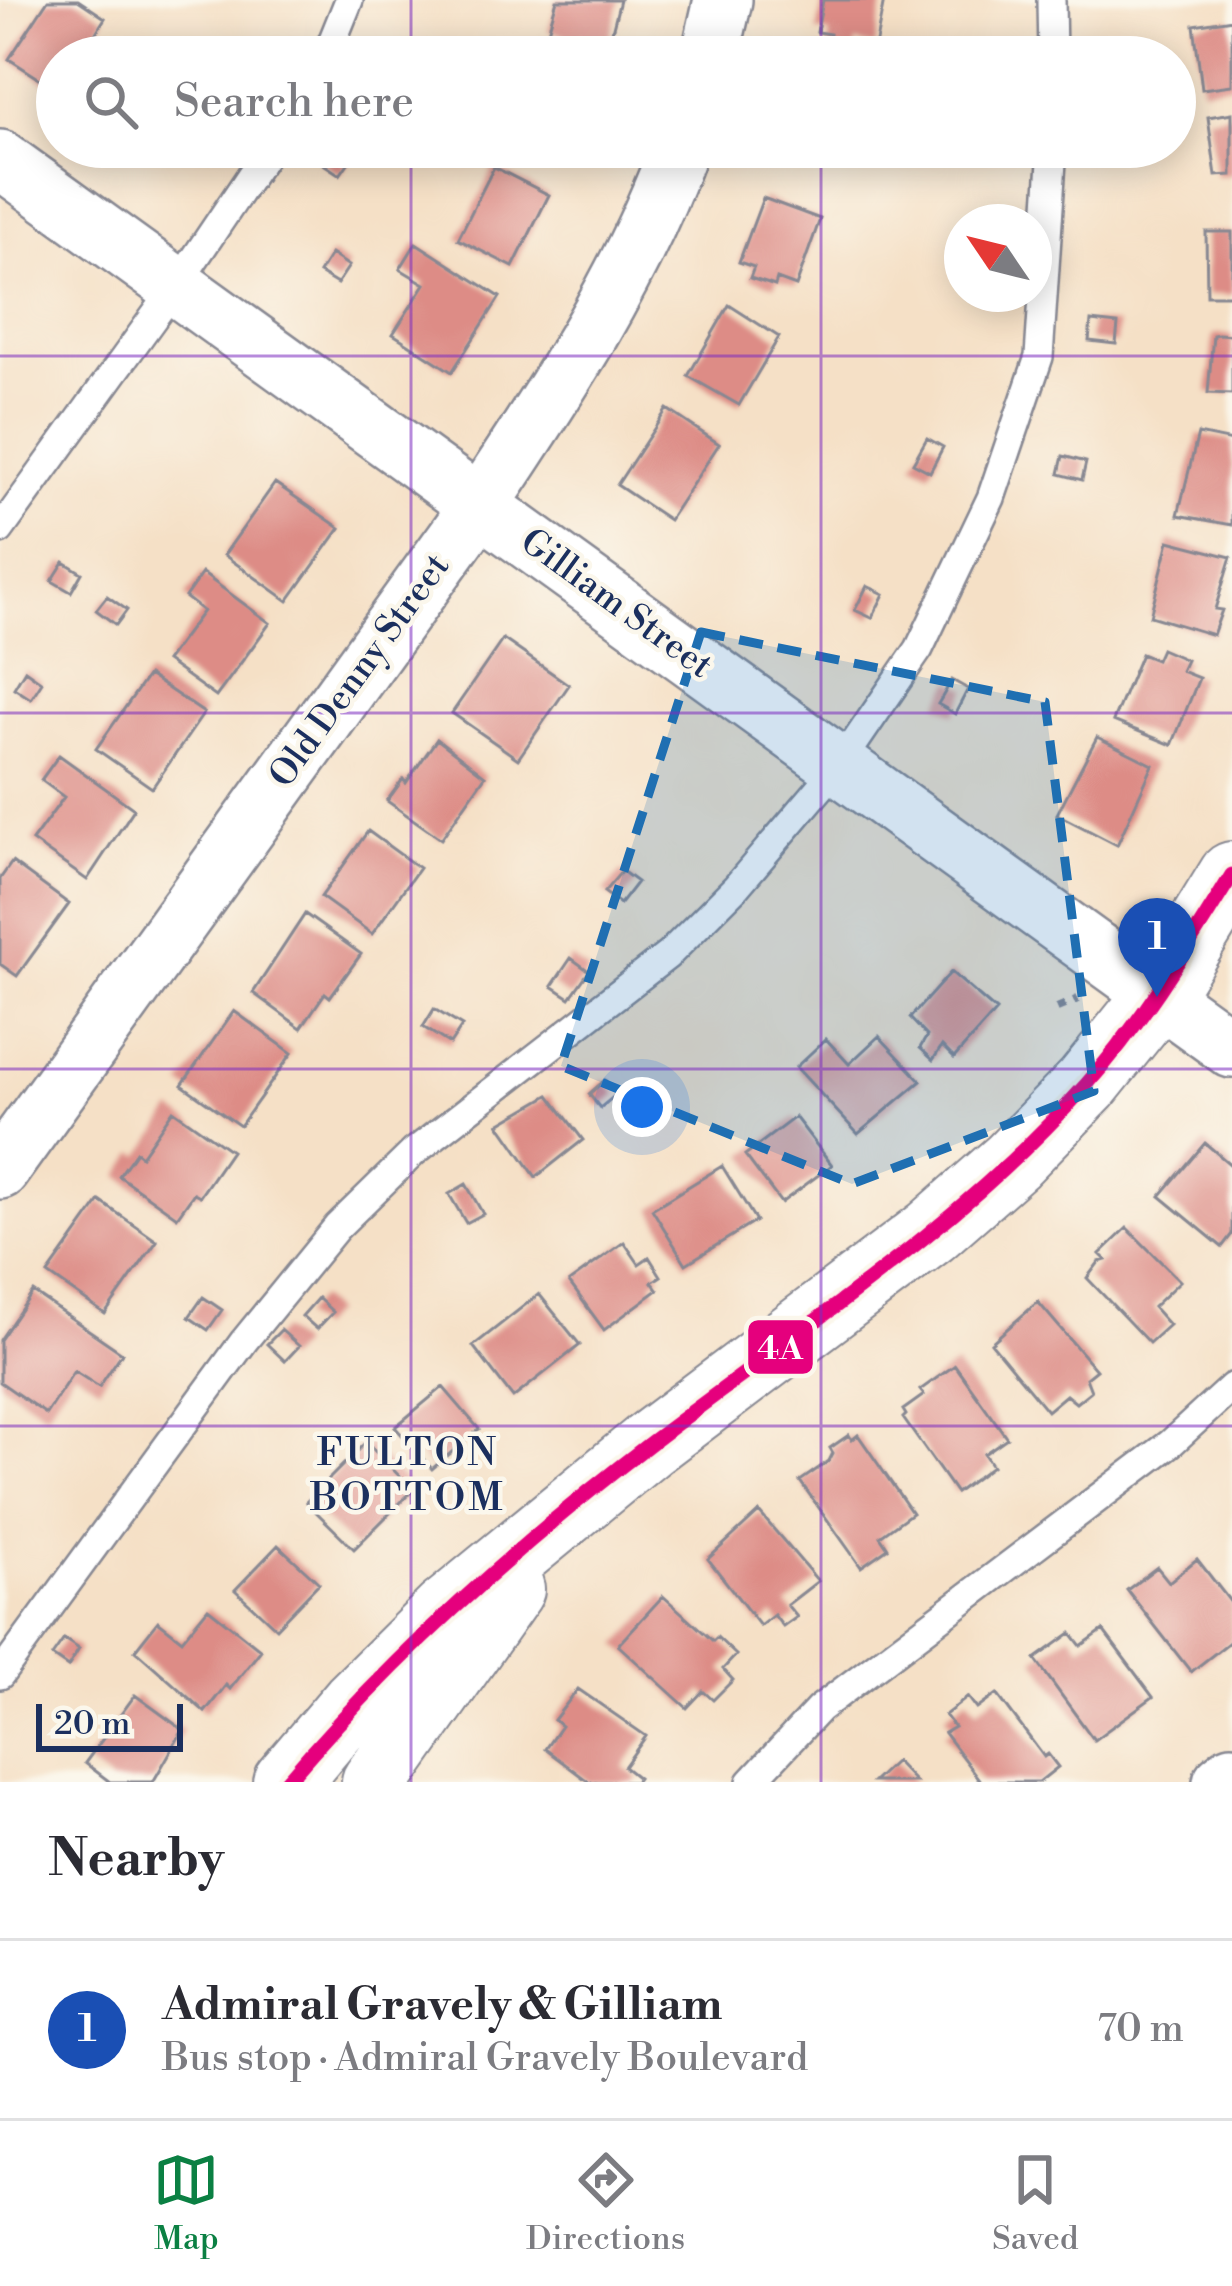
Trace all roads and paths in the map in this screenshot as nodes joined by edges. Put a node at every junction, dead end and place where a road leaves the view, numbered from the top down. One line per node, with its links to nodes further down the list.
1 (350, 0): 4 (lane)
2 (723, 0): 5 (street)
3 (1051, 0): 6 (lane)
4 (335, 36)
5 (715, 36)
6 (1052, 36)
7 (0, 159): 11 (street, Gilliam Street)
8 (256, 168): 11 (lane)
9 (670, 168): 12 (street, Old Denny Street)
10 (1052, 168): 14 (lane)
11 (177, 285): 12 (street, Gilliam Street); 13 (lane)
12 (480, 505): 14 (street, Gilliam Street); 20 (street, Old Denny Street)
13 (0, 530)
14 (839, 766): 16 (street, Gilliam Street); 23 (lane)
15 (1232, 875): 16 (street)
16 (1157, 997): 19 (street, Gilliam Street); 22 (street)
17 (1078, 999): 18 (path)
18 (1057, 1008)
19 (1232, 1049)
20 (0, 1170)
21 (1232, 1388): 27 (lane)
22 (558, 1522): 25 (street); 26 (street)
23 (0, 1675)
24 (1232, 1774): 28 (street)
25 (286, 1782)
26 (375, 1782)
27 (751, 1782)
28 (1222, 1782)

